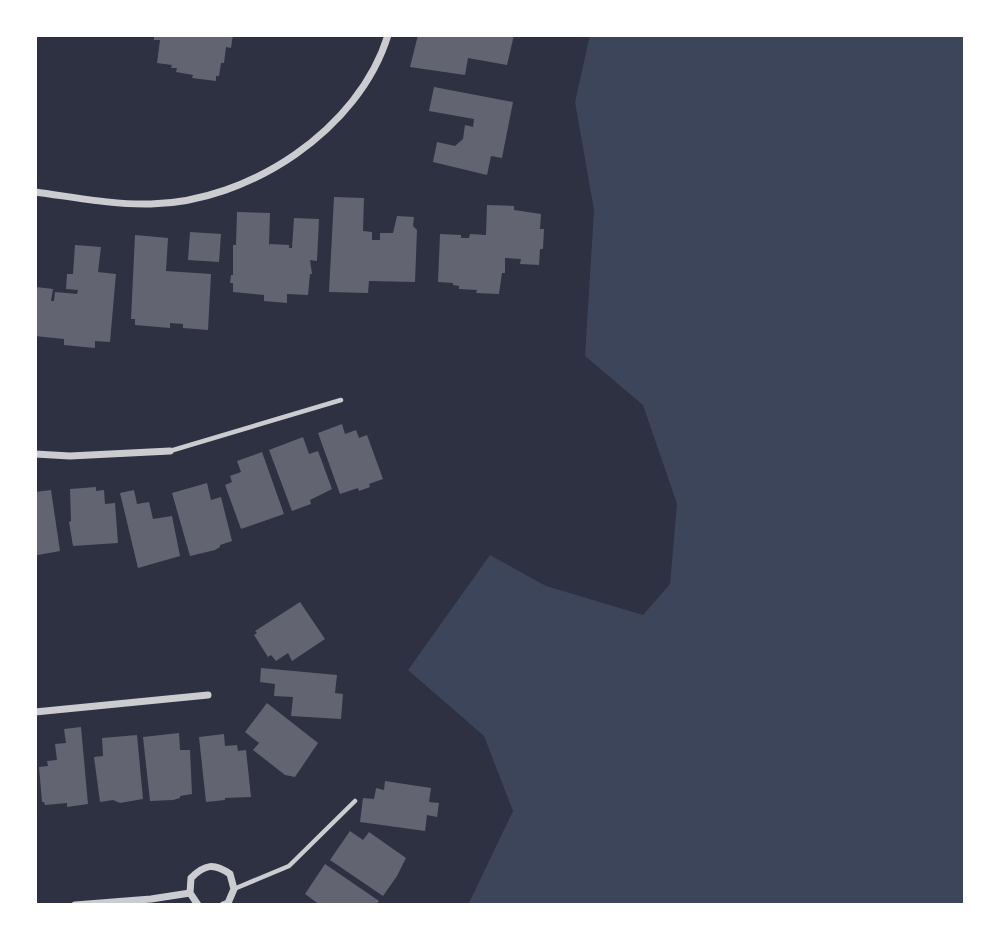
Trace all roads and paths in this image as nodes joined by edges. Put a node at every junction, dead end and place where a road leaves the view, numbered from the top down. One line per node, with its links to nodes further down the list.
1 (388, 35): 2 (street)
2 (35, 192)
3 (341, 400): 4 (lane)
4 (170, 451): 5 (street)
5 (35, 454)
6 (208, 695): 7 (street)
7 (35, 712)
8 (355, 801): 9 (lane)
9 (234, 889): 10 (street); 13 (street)
10 (190, 893): 11 (street); 12 (street)
11 (75, 905)
12 (198, 905)
13 (223, 905)

